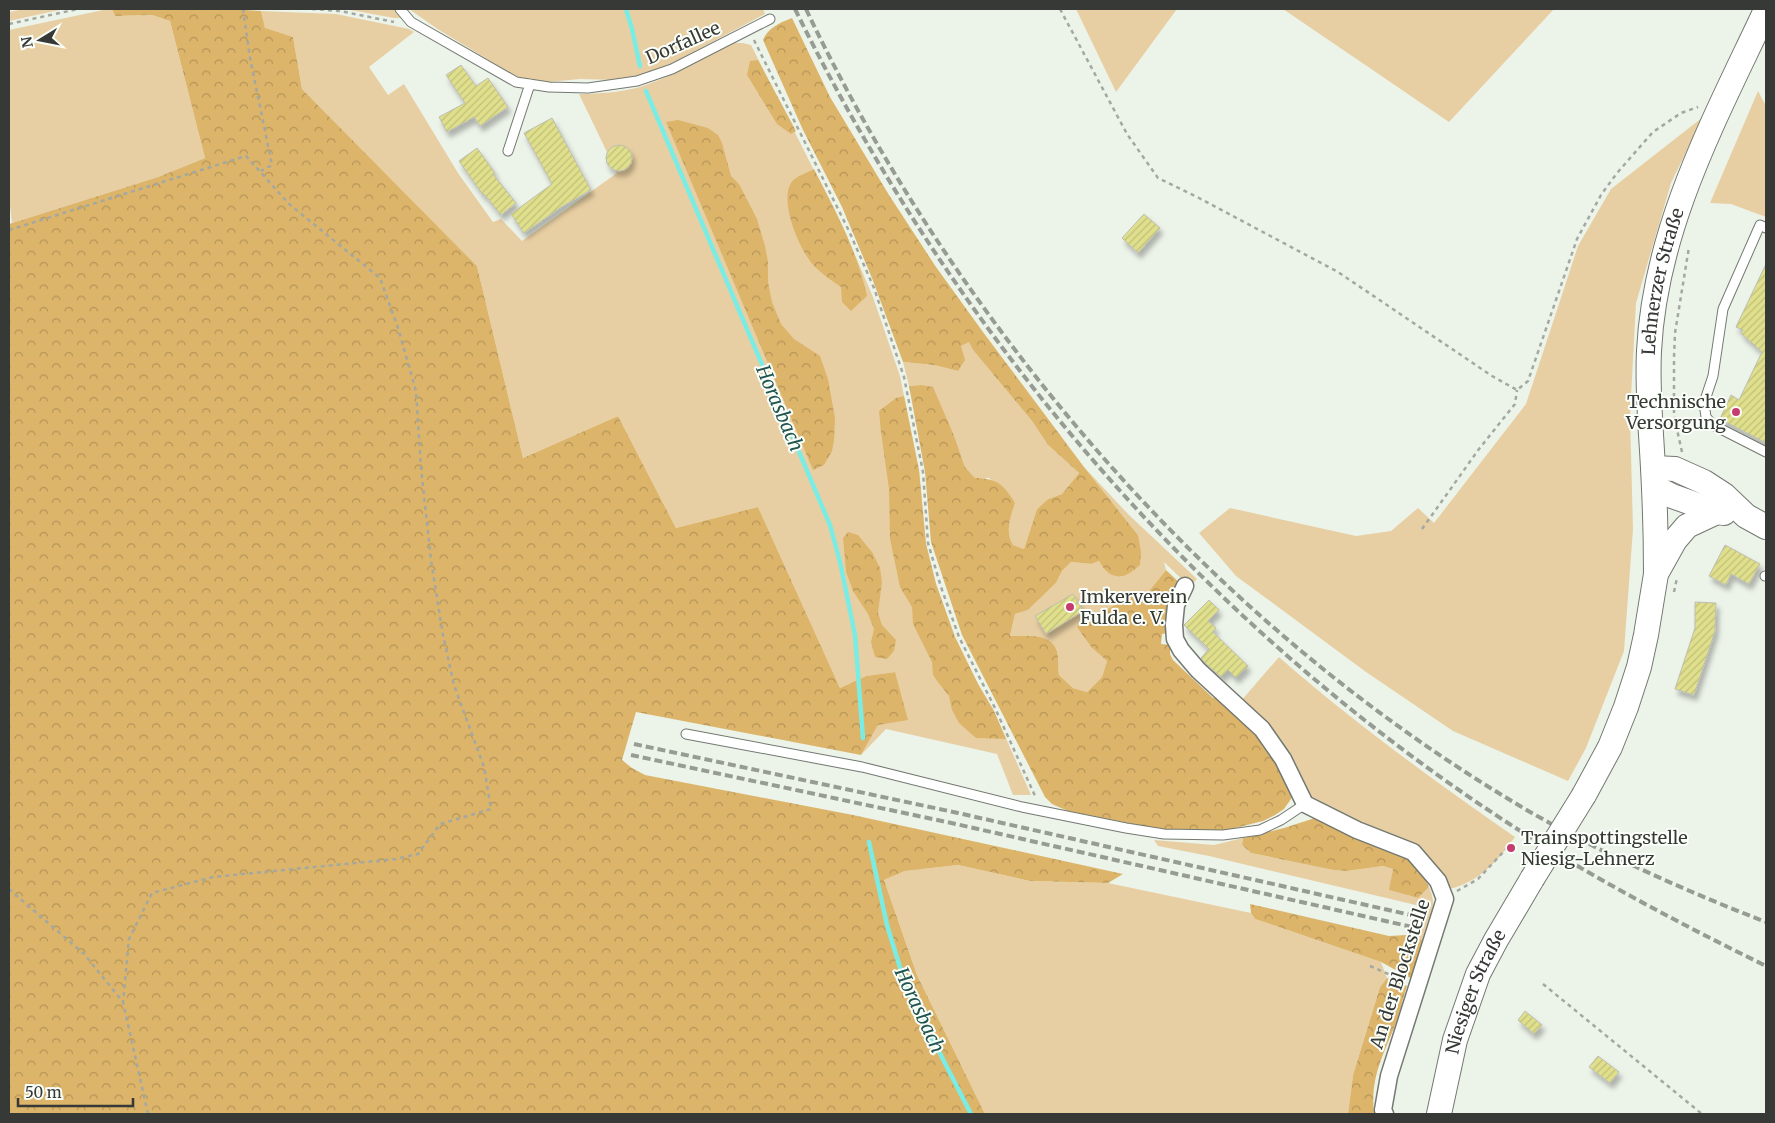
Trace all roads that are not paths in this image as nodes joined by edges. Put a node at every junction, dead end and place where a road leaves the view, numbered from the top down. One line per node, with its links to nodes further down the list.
1 (400, 9): 4 (lane, Dorfallee)
2 (1766, 10): 8 (main road, Lehnerzer Straße)
3 (770, 19): 4 (lane, Dorfallee)
4 (530, 84): 5 (lane)
5 (508, 150)
6 (1766, 228): 7 (lane)
7 (1766, 452)
8 (1654, 477): 9 (main road); 10 (main road); 12 (main road, Lehnerzer Straße)
9 (1717, 512): 10 (main road); 12 (main road)
10 (1746, 516): 11 (main road)
11 (1766, 526)
12 (1656, 574): 17 (main road, Niesiger Straße, bridge)
13 (1185, 586): 15 (street)
14 (686, 734): 15 (lane)
15 (1305, 804): 16 (street, An der Blockstelle)
16 (1385, 1114)
17 (1438, 1114)

